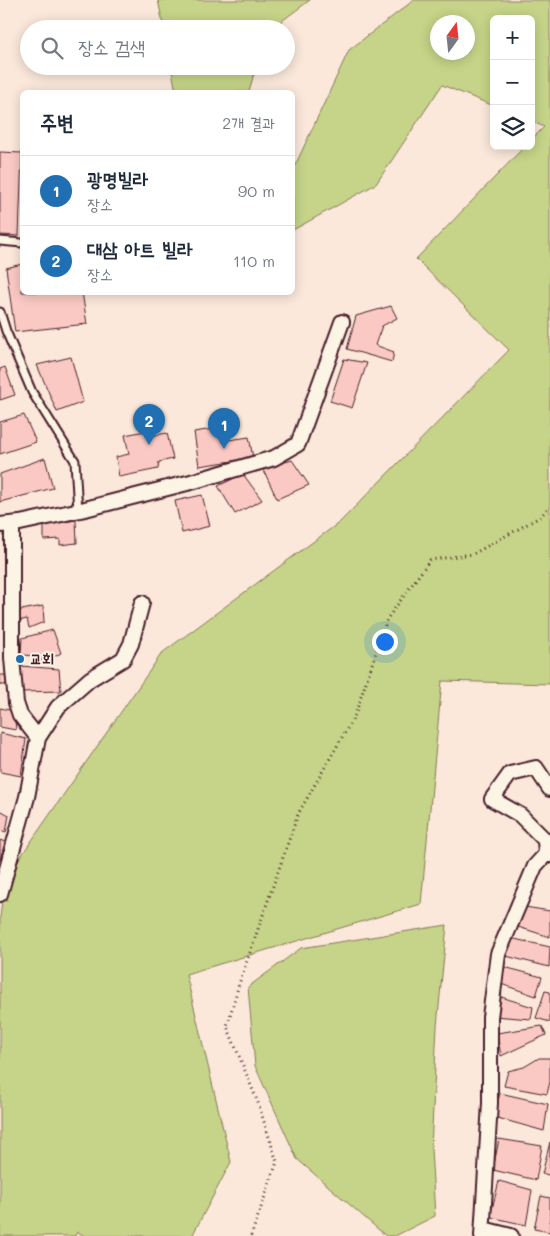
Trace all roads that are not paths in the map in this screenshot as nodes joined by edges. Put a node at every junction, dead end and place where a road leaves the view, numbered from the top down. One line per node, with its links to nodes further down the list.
1 (0, 241): 2 (lane)
2 (20, 244)
3 (0, 312): 5 (lane)
4 (342, 322): 5 (street)
5 (78, 511): 6 (street)
6 (6, 525): 8 (street)
7 (142, 603): 8 (street)
8 (38, 738): 11 (street)
9 (550, 789): 10 (street)
10 (548, 855): 12 (street)
11 (0, 894)
12 (482, 1232): 13 (street)
13 (511, 1236)

